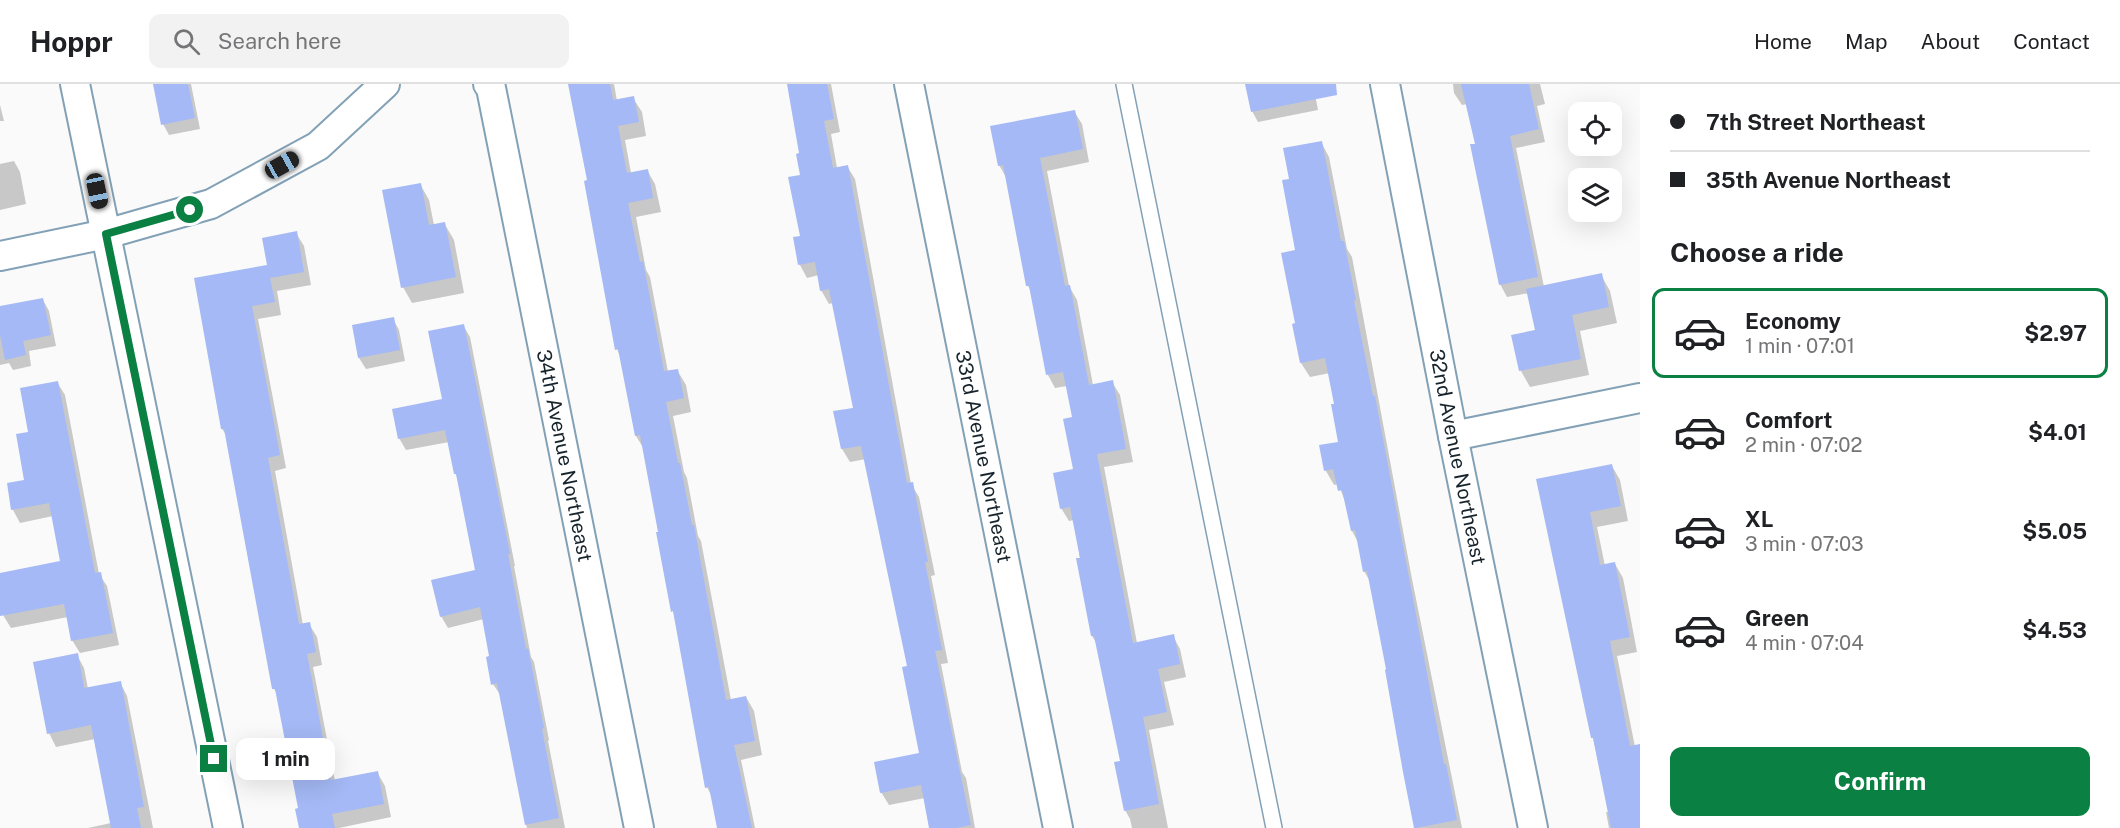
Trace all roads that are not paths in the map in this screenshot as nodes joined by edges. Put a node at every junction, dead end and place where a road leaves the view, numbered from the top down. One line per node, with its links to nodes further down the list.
1 (75, 84): 7 (street)
2 (385, 84): 7 (street)
3 (488, 84): 12 (street, 34th Avenue Northeast)
4 (909, 84): 13 (street, 33rd Avenue Northeast)
5 (1124, 84): 14 (lane)
6 (1384, 84): 10 (street, 32nd Avenue Northeast)
7 (106, 234): 8 (street); 11 (street)
8 (0, 256)
9 (1640, 398): 10 (street)
10 (1453, 436): 15 (street, 32nd Avenue Northeast)
11 (228, 828)
12 (639, 828)
13 (1058, 828)
14 (1274, 828)
15 (1533, 828)

